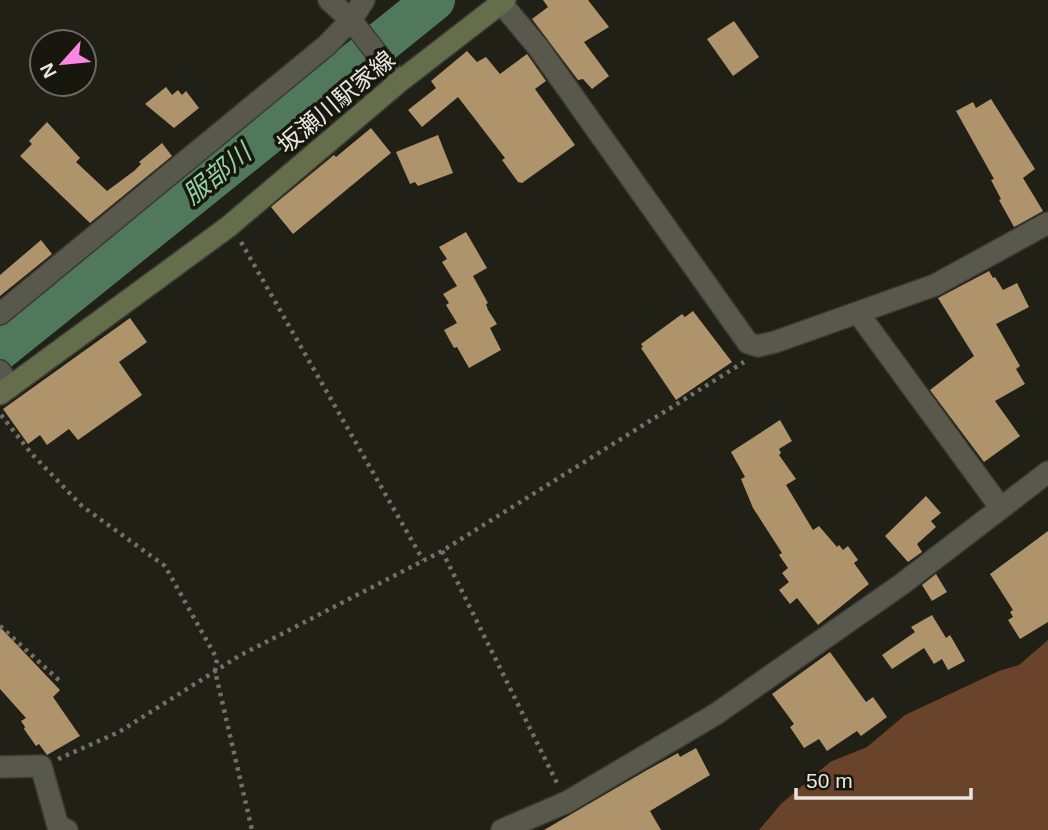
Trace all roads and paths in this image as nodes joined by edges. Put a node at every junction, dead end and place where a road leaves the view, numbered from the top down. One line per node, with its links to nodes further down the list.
1 (329, 0): 4 (street)
2 (364, 0): 4 (street)
3 (503, 1): 5 (main road, 坂瀬川駅家線); 10 (street)
4 (357, 27): 5 (street); 9 (street)
5 (393, 76): 7 (main road, 坂瀬川駅家線)
6 (1048, 223): 8 (street)
7 (229, 227): 11 (main road, 坂瀬川駅家線); 16 (path)
8 (858, 313): 10 (street); 14 (street)
9 (0, 314)
10 (758, 346): 15 (path)
11 (3, 382)
12 (0, 414): 18 (path)
13 (1048, 472): 14 (street)
14 (1000, 507): 22 (street)
15 (442, 551): 16 (path); 22 (path)
16 (423, 561): 18 (path)
17 (0, 626): 19 (path)
18 (215, 671): 20 (path); 24 (path)
19 (62, 683)
20 (41, 766): 21 (street); 23 (street)
21 (0, 767)
22 (567, 802): 25 (street)
23 (67, 830)
24 (251, 830)
25 (502, 830)

